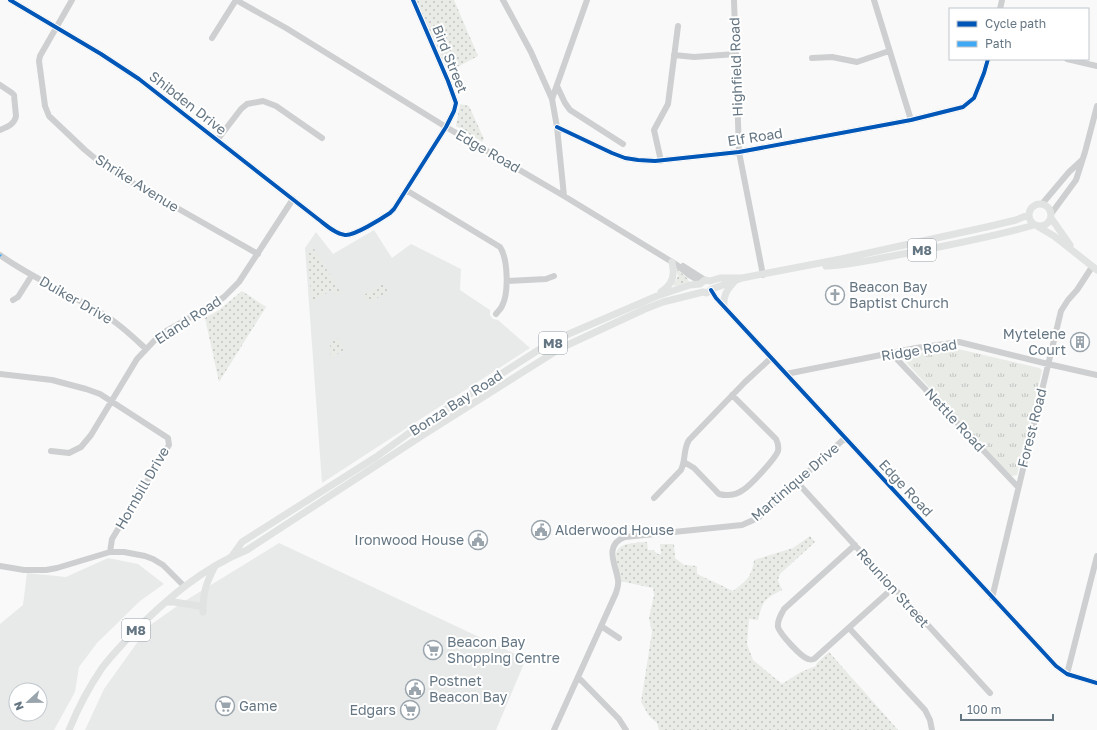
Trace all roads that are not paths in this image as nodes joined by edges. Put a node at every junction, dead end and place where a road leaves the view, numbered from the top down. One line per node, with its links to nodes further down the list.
1 (10, 0): 10 (street, Shibden Drive)
2 (72, 0): 10 (street, Shrike Avenue)
3 (236, 0): 11 (street); 24 (street, Edge Road)
4 (413, 0): 24 (street, Bird Street)
5 (503, 0): 21 (street)
6 (587, 0): 20 (street)
7 (734, 0): 13 (street, Highfield Road)
8 (874, 0): 12 (street)
9 (678, 26): 14 (street)
10 (57, 28): 28 (street, Shibden Drive); 41 (street, Shrike Avenue)
11 (212, 38)
12 (889, 51): 15 (street); 23 (street)
13 (736, 54): 14 (street); 30 (street, Highfield Road)
14 (674, 55): 32 (street)
15 (812, 58)
16 (988, 60): 23 (street, Elf Road)
17 (1071, 60): 18 (street)
18 (1097, 66)
19 (0, 85): 26 (street)
20 (557, 86): 21 (street); 29 (street)
21 (552, 99): 25 (street)
22 (1097, 106): 31 (street)
23 (911, 120): 30 (street, Elf Road)
24 (446, 127): 33 (street, Bird Street); 34 (street, Edge Road)
25 (557, 127): 32 (street, Elf Road); 34 (street)
26 (0, 130)
27 (322, 138): 28 (street)
28 (218, 139): 35 (street, Shibden Drive)
29 (623, 144)
30 (739, 152): 32 (street, Elf Road); 48 (street, Highfield Road)
31 (1082, 160): 36 (street); 38 (street)
32 (662, 161)
33 (406, 190): 40 (street, Bird Street); 51 (street)
34 (564, 196): 44 (street, Edge Road)
35 (293, 199): 40 (street, Shibden Drive); 41 (street, Eland Road)
36 (1042, 204): 37 (main road); 38 (main road)
37 (1028, 215): 39 (main road); 45 (main road, Bonza Bay Road / M8)
38 (1051, 216): 39 (main road); 43 (main road)
39 (1035, 226): 43 (main road); 45 (main road, Bonza Bay Road / M8)
40 (344, 235)
41 (258, 254): 57 (street, Eland Road)
42 (1, 256): 47 (street, Duiker Drive)
43 (1081, 258): 46 (main road)
44 (675, 263): 52 (street, Edge Road); 53 (main road)
45 (810, 266): 48 (main road, Bonza Bay Road / M8)
46 (1094, 268): 60 (street, Forest Road)
47 (32, 275): 54 (street); 57 (street, Duiker Drive)
48 (763, 275): 50 (main road, Bonza Bay Road / M8)
49 (554, 276): 51 (street)
50 (739, 279): 52 (main road, Bonza Bay Road / M8); 55 (main road)
51 (507, 281): 56 (street)
52 (706, 284): 53 (main road, Bonza Bay Road / M8); 55 (street, Edge Road); 74 (main road, Bonza Bay Road / M8)
53 (656, 296): 74 (main road, Bonza Bay Road / M8)
54 (13, 300)
55 (724, 307): 59 (street, Edge Road)
56 (496, 314)
57 (146, 349): 65 (street, Eland Road)
58 (892, 354): 60 (street, Ridge Road); 62 (street, Ridge Road); 70 (street, Nettle Road)
59 (771, 358): 62 (street, Edge Road); 64 (street)
60 (1048, 364): 63 (street, Ridge Road); 70 (street, Forest Road)
61 (0, 374): 65 (street, Hornbill Drive)
62 (786, 374): 66 (street, Edge Road)
63 (1097, 375)
64 (732, 395): 68 (street); 68 (street)
65 (111, 401): 67 (street, Eland Road); 73 (street, Hornbill Drive)
66 (845, 438): 69 (street, Martinique Drive); 80 (street, Edge Road)
67 (51, 451)
68 (684, 462): 71 (street)
69 (797, 482): 72 (street, Reunion Street); 82 (street, Martinique Drive)
70 (1018, 487): 80 (street, Forest Road)
71 (654, 498)
72 (855, 545): 79 (street, Reunion Street); 83 (street)
73 (110, 552): 76 (street); 78 (street)
74 (232, 556): 77 (main road, Bonza Bay Road / M8)
75 (1097, 556): 85 (street)
76 (0, 566)
77 (216, 566): 78 (main road, Bonza Bay Road / M8); 81 (main road)
78 (184, 586): 81 (main road, Bonza Bay Road / M8)
79 (893, 588): 83 (street); 88 (street, Reunion Street)
80 (992, 598): 85 (street, Edge Road)
81 (166, 602): 89 (main road, Bonza Bay Road / M8)
82 (601, 626): 84 (street); 86 (street)
83 (849, 628): 92 (street)
84 (619, 638)
85 (1067, 674): 87 (street, Edge Road)
86 (578, 677): 90 (street); 91 (street)
87 (1097, 683)
88 (990, 694)
89 (69, 730)
90 (554, 730)
91 (626, 730)
92 (932, 730)

